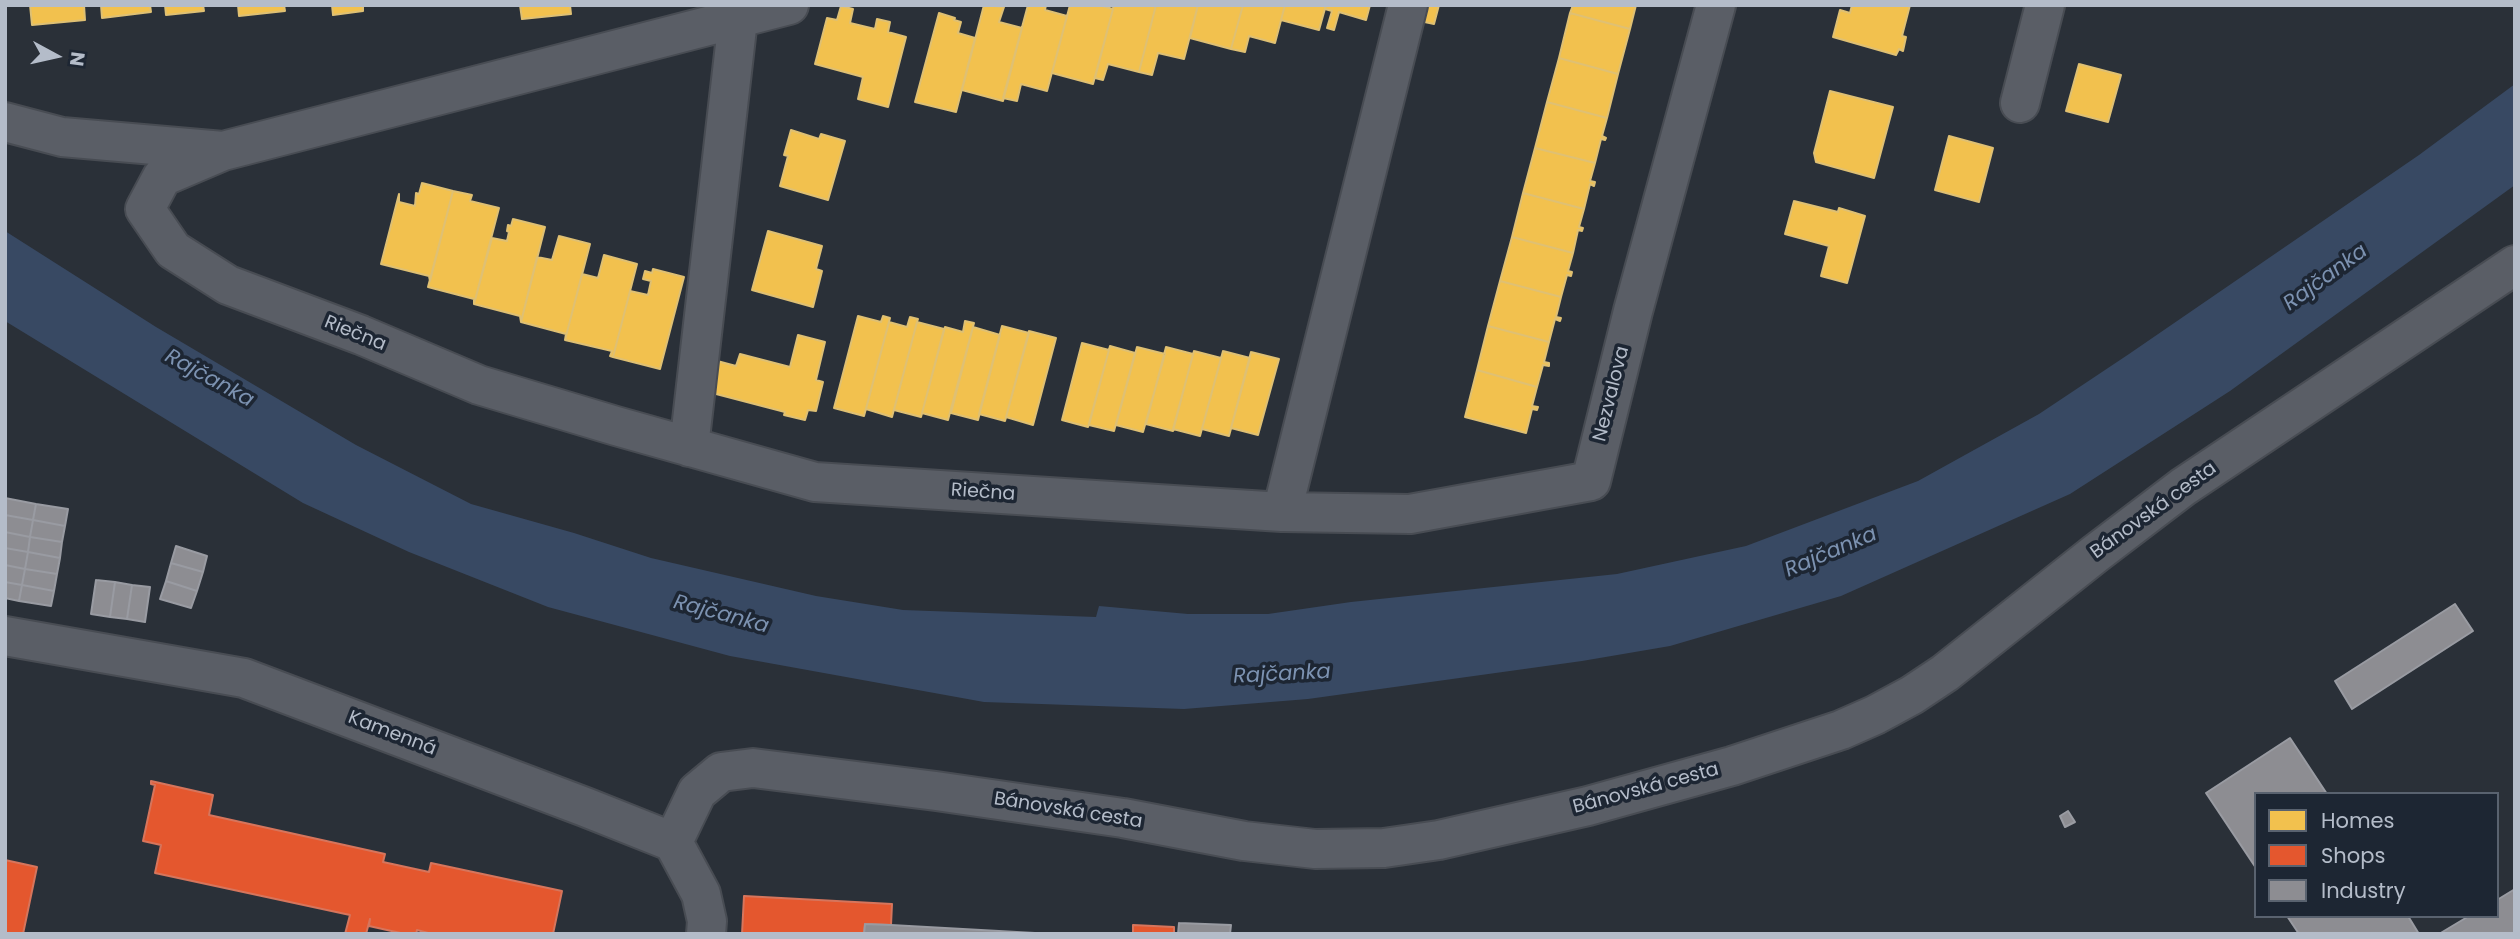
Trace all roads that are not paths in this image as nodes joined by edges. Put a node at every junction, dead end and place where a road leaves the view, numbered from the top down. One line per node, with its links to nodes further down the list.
1 (789, 5): 5 (street, Riečna)
2 (1408, 5): 11 (street)
3 (1716, 5): 11 (street, Nezvalova)
4 (2045, 5): 6 (street)
5 (738, 19): 8 (street, Riečna); 10 (street)
6 (2020, 103)
7 (5, 122): 8 (street, Riečna)
8 (223, 151): 10 (street, Riečna)
9 (2515, 264): 13 (street, Bánovská cesta)
10 (689, 447): 11 (street, Riečna)
11 (1282, 512)
12 (5, 636): 13 (street, Kamenná)
13 (673, 842): 14 (street)
14 (706, 934)

